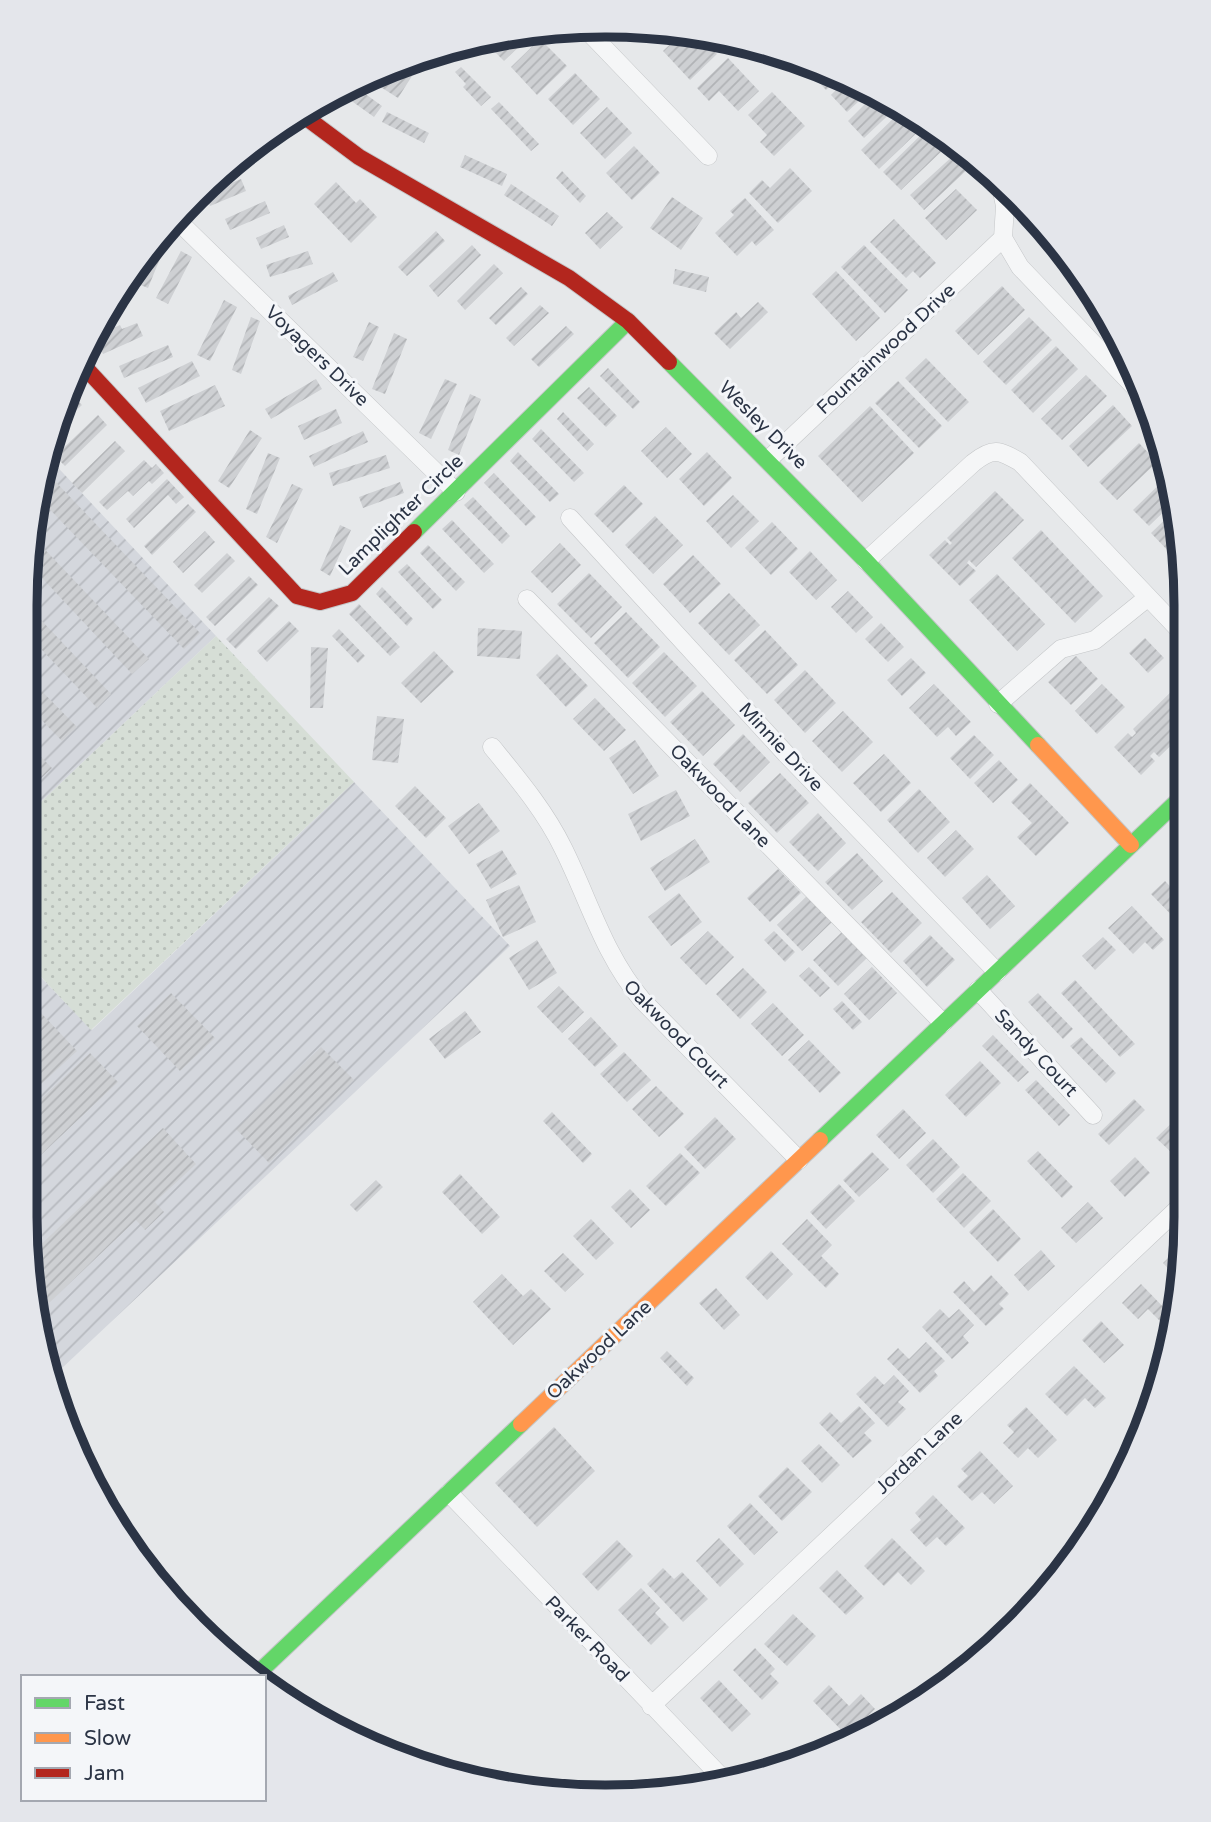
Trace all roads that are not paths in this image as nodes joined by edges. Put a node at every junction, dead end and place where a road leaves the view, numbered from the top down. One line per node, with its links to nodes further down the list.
1 (594, 37): 3 (street)
2 (310, 120): 7 (street, Wesley Drive)
3 (708, 156)
4 (1004, 199): 6 (street)
5 (182, 225): 11 (street, Voyagers Drive)
6 (1003, 238): 9 (street); 10 (street, Fountainwood Drive)
7 (628, 321): 10 (street, Wesley Drive); 11 (street, Lamplighter Circle)
8 (88, 370): 11 (street, Lamplighter Circle)
9 (1127, 379)
10 (768, 460): 13 (street, Wesley Drive)
11 (456, 492)
12 (570, 518): 21 (street, Minnie Drive)
13 (866, 561): 14 (street); 17 (street, Wesley Drive)
14 (1147, 598): 16 (street); 17 (street)
15 (527, 599): 23 (street, Oakwood Lane)
16 (1174, 625)
17 (998, 704): 20 (street, Wesley Drive)
18 (492, 747): 25 (street, Oakwood Court)
19 (1174, 804): 20 (street, Oakwood Lane)
20 (1131, 845): 21 (street, Oakwood Lane)
21 (997, 972): 22 (street, Oakwood Lane)
22 (978, 990): 23 (street, Oakwood Lane); 24 (street, Sandy Court)
23 (943, 1023): 25 (street, Oakwood Lane)
24 (1093, 1115)
25 (799, 1160): 27 (street, Oakwood Lane)
26 (1174, 1212): 29 (street, Jordan Lane)
27 (449, 1493): 28 (street, Oakwood Lane); 29 (street, Parker Road)
28 (262, 1670)
29 (651, 1706): 30 (street, Parker Road)
30 (718, 1774)

